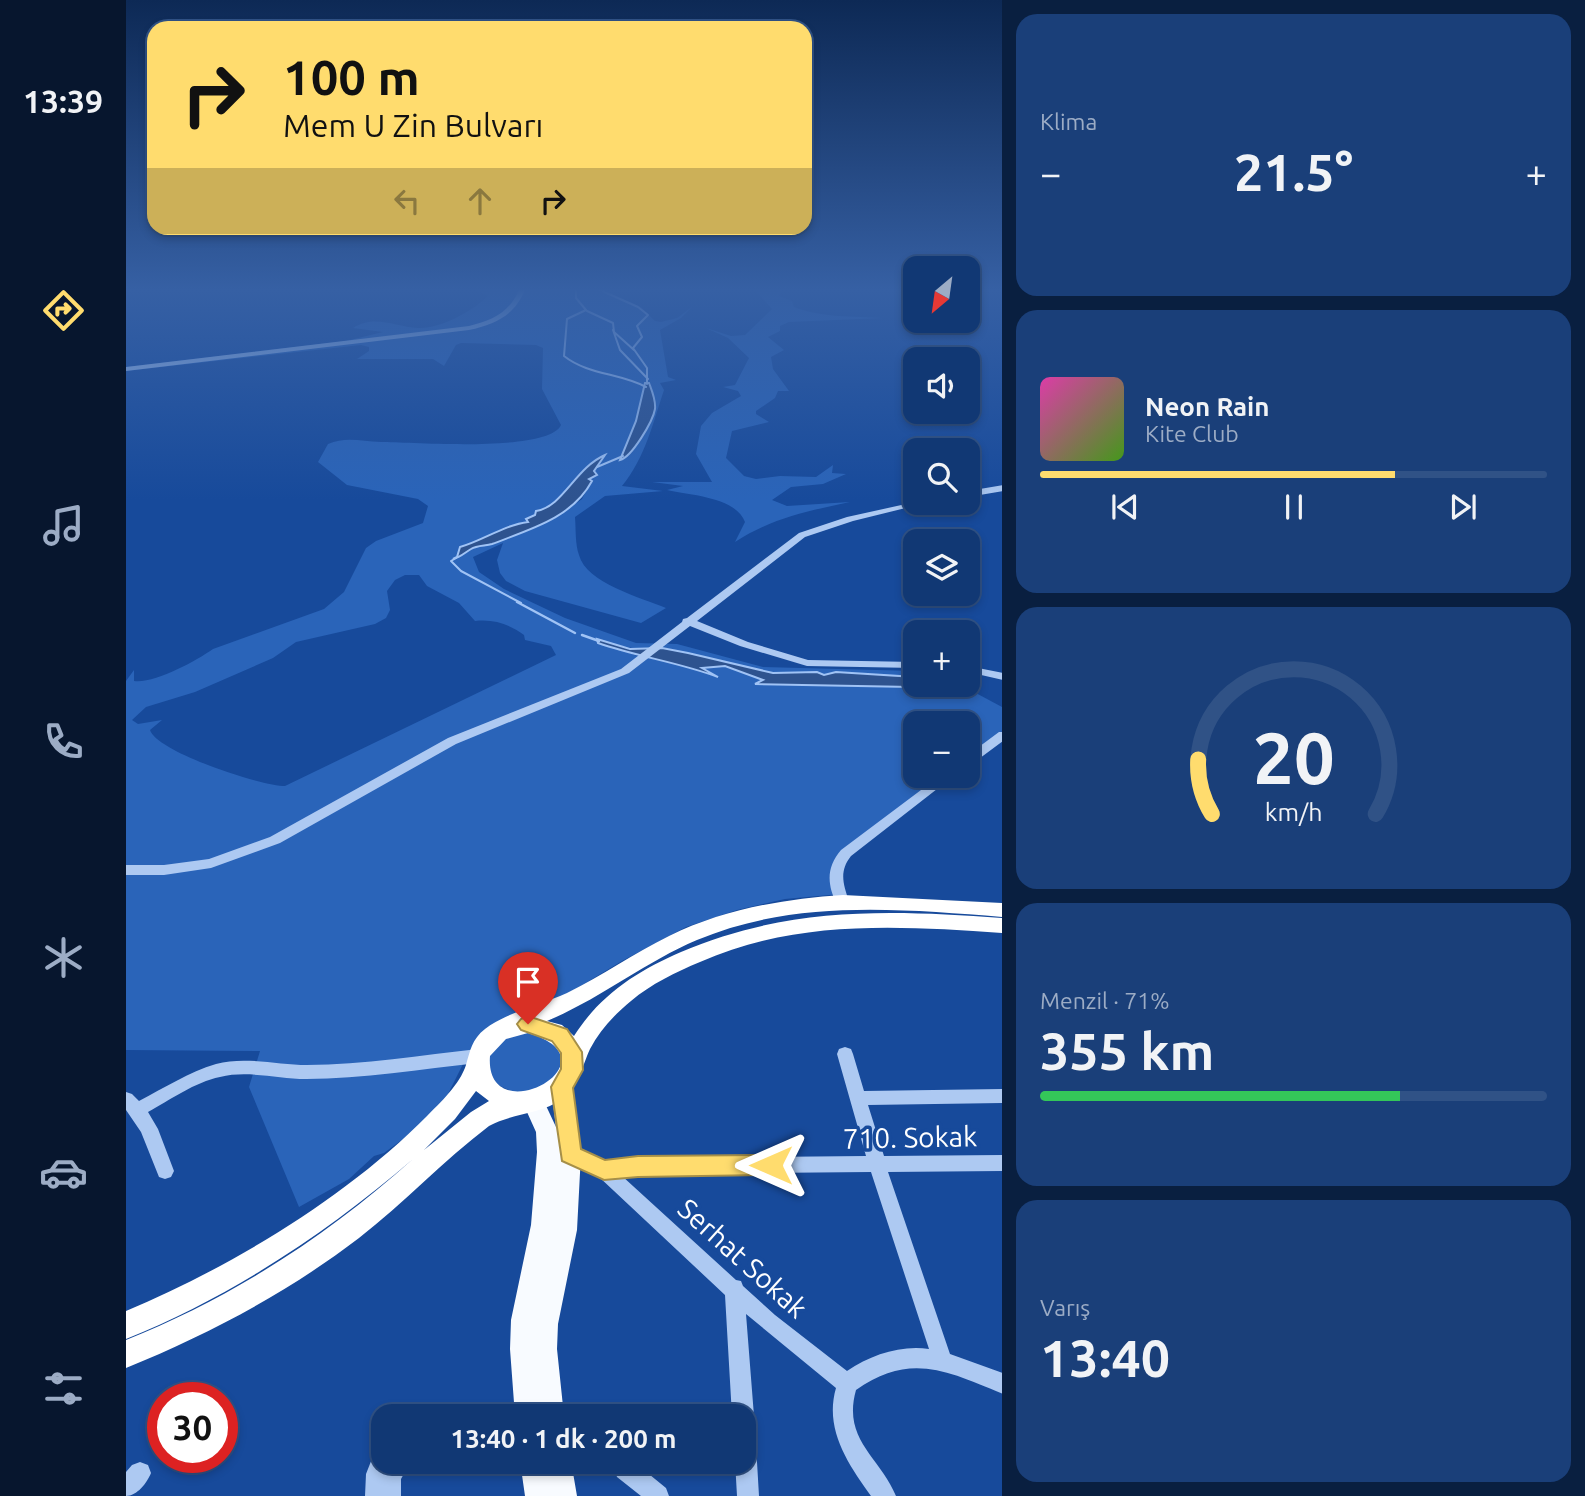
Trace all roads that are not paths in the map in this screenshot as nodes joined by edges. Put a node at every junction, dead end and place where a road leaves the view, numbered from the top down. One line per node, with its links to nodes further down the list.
1 (205, 360): 2 (street)
2 (126, 369)
3 (1002, 488): 4 (street)
4 (980, 492)
5 (903, 507): 6 (street)
6 (687, 621): 7 (street); 13 (street)
7 (903, 665)
8 (980, 672): 9 (street)
9 (1002, 677)
10 (1002, 735): 11 (street)
11 (980, 752)
12 (932, 788): 14 (street)
13 (126, 870)
14 (842, 901): 15 (highway); 17 (highway)
15 (1002, 910)
16 (1002, 926): 19 (highway)
17 (505, 1028): 19 (highway); 20 (highway)
18 (845, 1054): 23 (street)
19 (573, 1061): 21 (highway)
20 (477, 1062): 24 (highway); 25 (street); 32 (highway)
21 (562, 1087): 24 (highway); 26 (main road)
22 (1002, 1096): 23 (street)
23 (858, 1098): 28 (street)
24 (533, 1101): 33 (highway); 37 (main road)
25 (132, 1105): 30 (street)
26 (570, 1154): 29 (street); 38 (main road)
27 (1002, 1163): 28 (street, 710. Sokak)
28 (877, 1164): 29 (street, 710. Sokak); 34 (street)
29 (604, 1170): 31 (street, Serhat Sokak)
30 (165, 1171)
31 (734, 1288): 35 (street, Serhat Sokak); 39 (street)
32 (126, 1325)
33 (126, 1354)
34 (943, 1362): 35 (street); 36 (street)
35 (847, 1384): 52 (street)
36 (1002, 1384)
37 (528, 1404)
38 (550, 1404)
39 (742, 1404)
40 (377, 1474): 46 (street)
41 (391, 1474): 47 (street)
42 (536, 1474): 48 (main road)
43 (559, 1474): 49 (main road)
44 (631, 1474): 50 (street)
45 (747, 1474): 51 (street)
46 (376, 1496)
47 (390, 1496)
48 (539, 1496)
49 (563, 1496)
50 (658, 1496)
51 (748, 1496)
52 (884, 1496)

